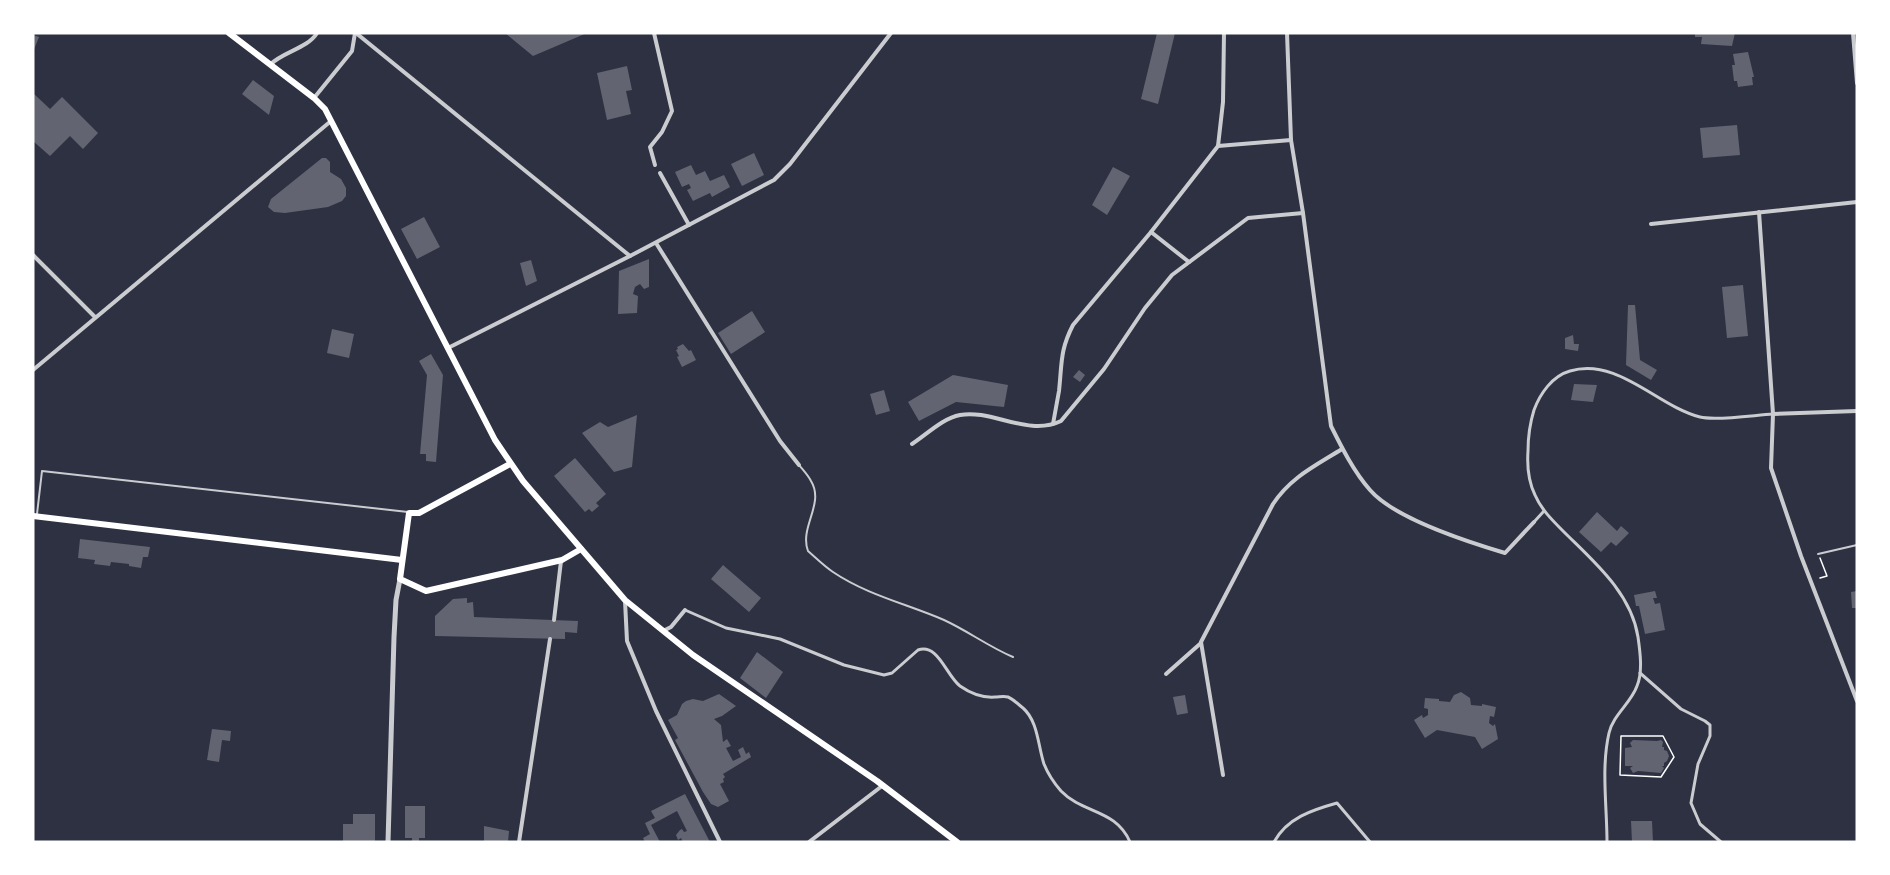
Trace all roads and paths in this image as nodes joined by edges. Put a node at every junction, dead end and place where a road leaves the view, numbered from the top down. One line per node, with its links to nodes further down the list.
1 (230, 33): 9 (main road)
2 (317, 33): 9 (street)
3 (356, 33): 11 (street); 25 (street)
4 (654, 33): 15 (street)
5 (891, 33): 21 (street)
6 (1224, 33): 14 (street)
7 (1287, 33): 13 (street)
8 (1853, 33): 10 (street)
9 (271, 64): 11 (main road)
10 (1857, 83)
11 (314, 98): 12 (main road)
12 (331, 121): 27 (street); 28 (main road)
13 (1291, 140): 14 (street); 19 (street)
14 (1218, 146): 22 (street)
15 (655, 165): 16 (street)
16 (660, 173): 21 (street)
17 (1857, 202): 18 (street)
18 (1759, 212): 20 (street); 31 (street)
19 (1303, 213): 26 (street); 34 (street)
20 (1651, 224)
21 (689, 225): 23 (street)
22 (1151, 232): 26 (street); 32 (street)
23 (656, 243): 25 (street); 36 (street)
24 (33, 255): 27 (street)
25 (630, 256): 28 (street)
26 (1190, 262): 32 (street)
27 (95, 317): 29 (street)
28 (447, 349): 35 (main road)
29 (33, 370)
30 (1857, 411): 31 (street)
31 (1773, 414): 37 (street); 57 (street)
32 (1053, 425): 33 (street)
33 (912, 444)
34 (1342, 449): 40 (street); 53 (street)
35 (510, 464): 38 (main road); 42 (main road)
36 (800, 465): 54 (lane)
37 (1544, 511): 40 (street); 55 (street)
38 (409, 513): 39 (lane); 44 (main road)
39 (35, 516): 44 (main road)
40 (1534, 522)
41 (1857, 545): 43 (lane)
42 (582, 549): 45 (main road); 48 (main road)
43 (1818, 554): 46 (path)
44 (402, 560): 47 (main road)
45 (561, 560): 47 (main road); 50 (street)
46 (1820, 578)
47 (400, 579): 61 (street)
48 (625, 600): 51 (main road); 63 (street)
49 (685, 610): 51 (street); 66 (street)
50 (554, 620)
51 (662, 632): 60 (main road)
52 (550, 639): 62 (street)
53 (1201, 642): 56 (street); 58 (street)
54 (1013, 657)
55 (1640, 673): 69 (street); 70 (street)
56 (1166, 674)
57 (1857, 701)
58 (1224, 775)
59 (1634, 776): 59 (path)
60 (882, 785): 64 (street); 65 (main road)
61 (388, 842)
62 (519, 842)
63 (720, 842)
64 (809, 842)
65 (957, 842)
66 (1130, 842)
67 (1274, 842): 68 (street)
68 (1370, 842)
69 (1607, 842)
70 (1721, 842)

